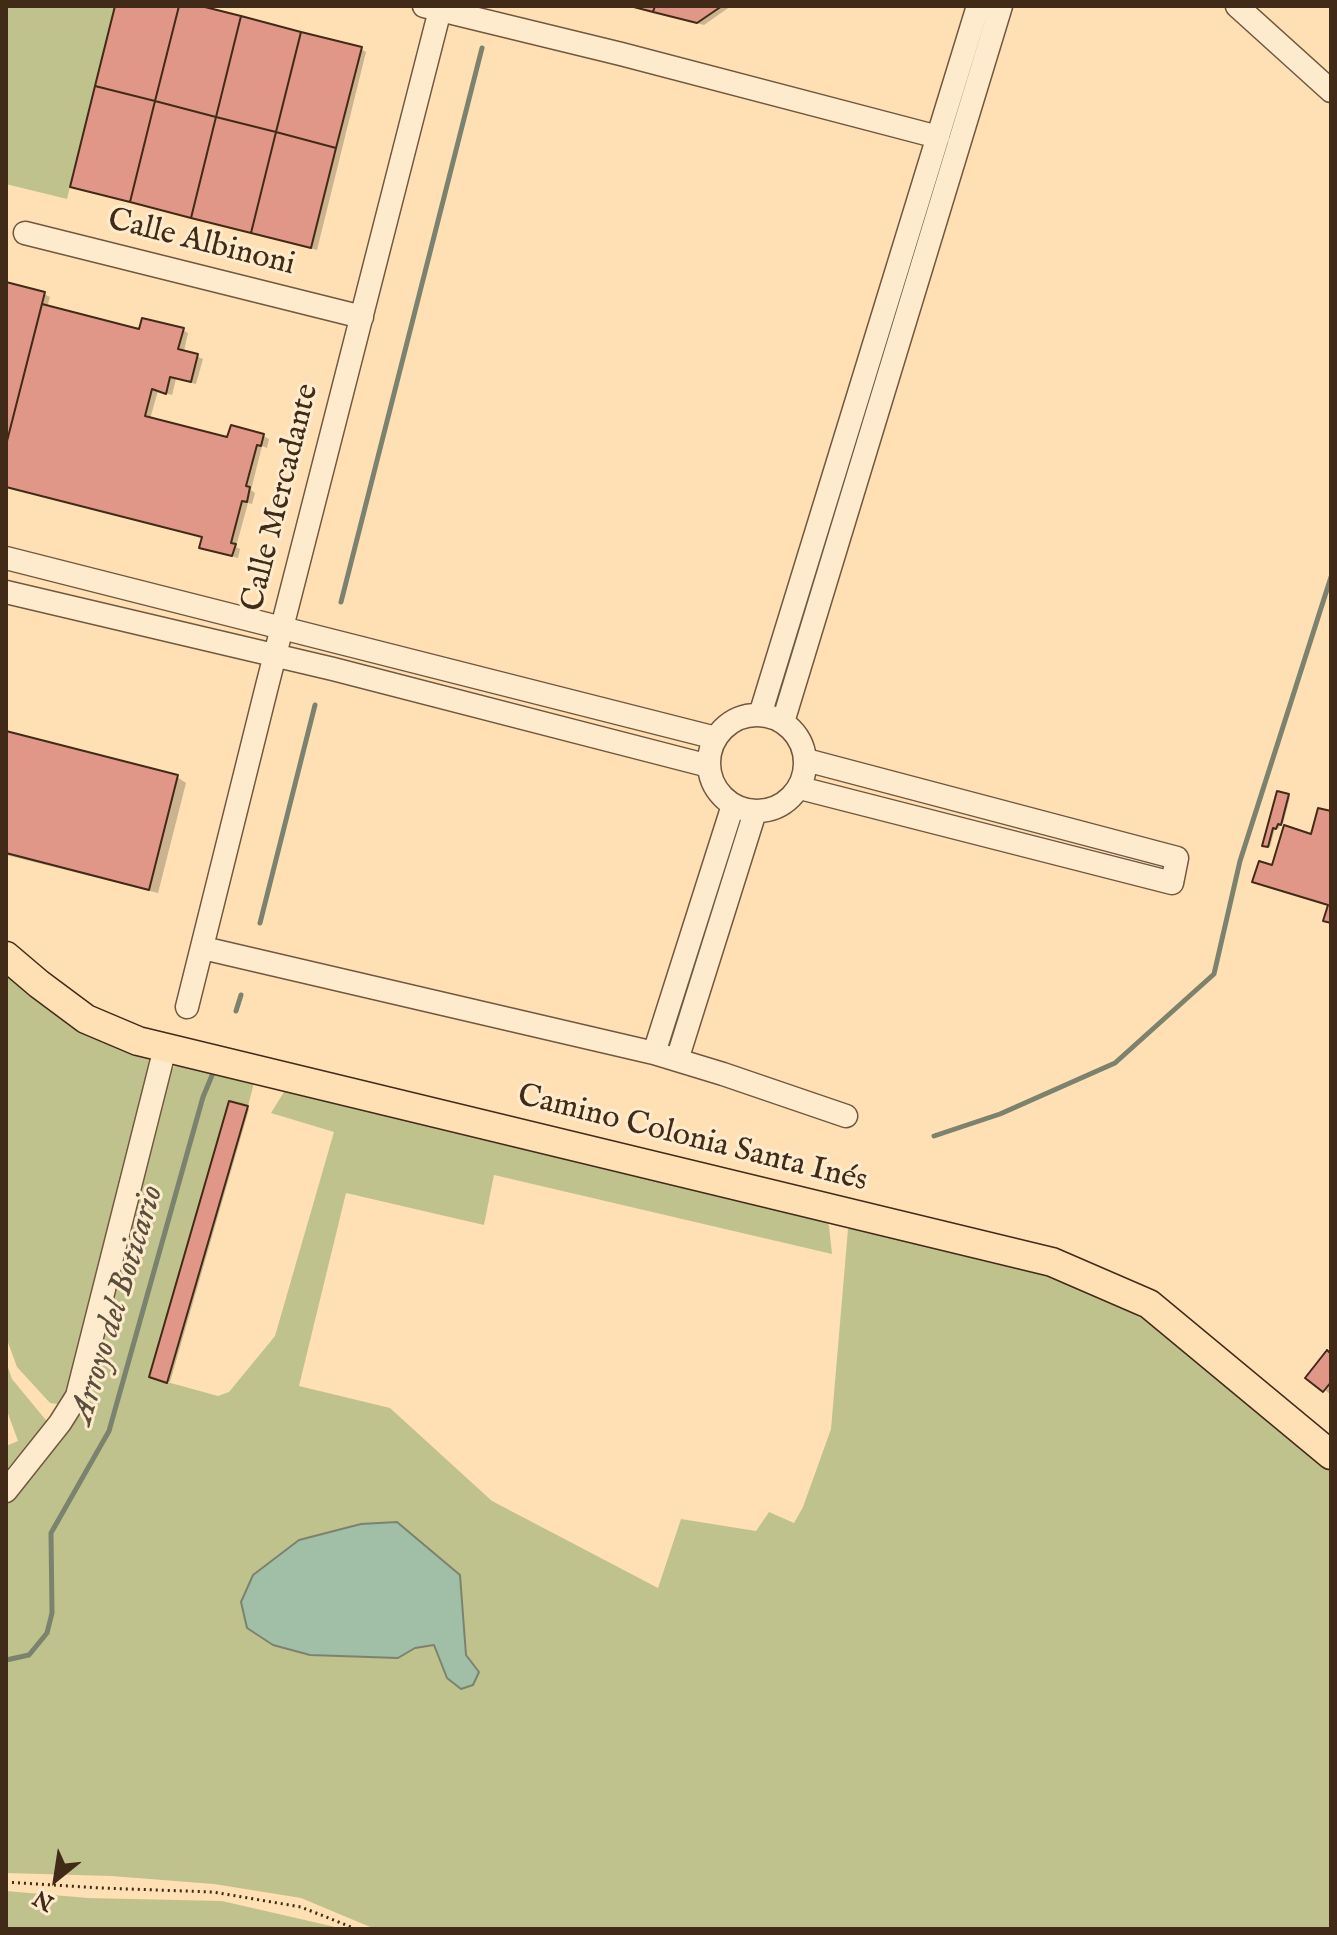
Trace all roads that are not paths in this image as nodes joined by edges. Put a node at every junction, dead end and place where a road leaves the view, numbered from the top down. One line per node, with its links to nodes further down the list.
1 (978, 6): 8 (street)
2 (1001, 6): 16 (street)
3 (1237, 6): 7 (street)
4 (1258, 6): 6 (street)
5 (435, 7): 8 (street); 10 (street, Calle Mercadante)
6 (1331, 72)
7 (1331, 91)
8 (938, 137): 15 (street)
9 (25, 233): 10 (street, Calle Albinoni)
10 (362, 317): 13 (street, Calle Mercadante)
11 (6, 558): 13 (street)
12 (6, 592): 14 (street)
13 (282, 630): 14 (street, Calle Mercadante); 17 (street)
14 (274, 657): 19 (street); 23 (street, Calle Mercadante)
15 (760, 715): 16 (street); 17 (street)
16 (783, 722): 18 (street)
17 (716, 738): 19 (street)
18 (806, 760): 20 (street); 20 (street)
19 (709, 766): 21 (street)
20 (800, 788): 22 (street)
21 (733, 805): 22 (street); 27 (street)
22 (755, 812): 28 (street)
23 (203, 948): 25 (street, Calle Mercadante); 27 (street)
24 (6, 956): 26 (main road, Camino Colonia Santa Inés)
25 (187, 1007)
26 (165, 1048): 30 (main road, Camino Colonia Santa Inés); 31 (street)
27 (654, 1053): 28 (street)
28 (677, 1060): 29 (street)
29 (846, 1116)
30 (1331, 1455)
31 (6, 1491)

